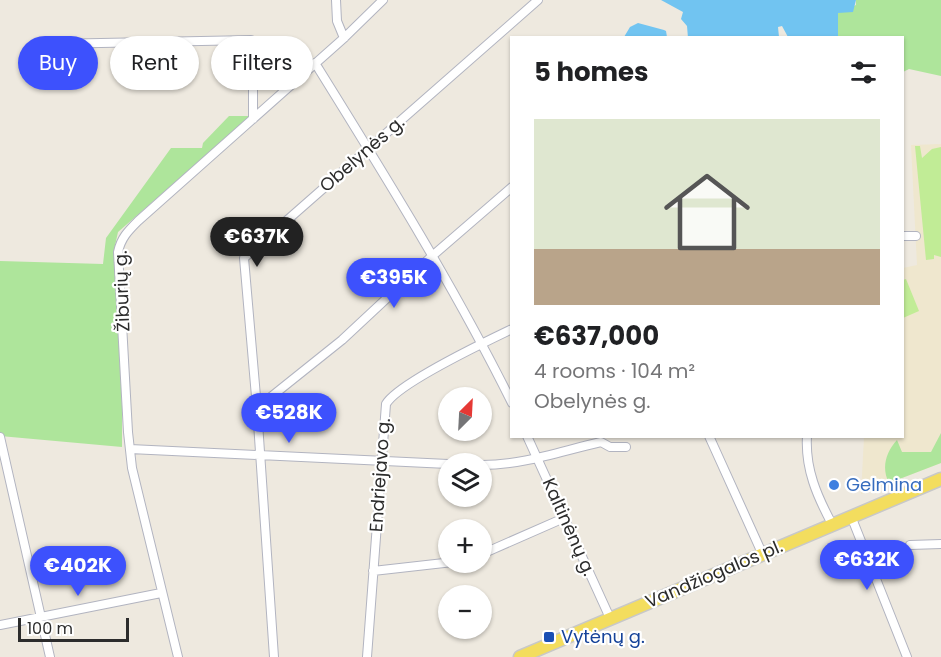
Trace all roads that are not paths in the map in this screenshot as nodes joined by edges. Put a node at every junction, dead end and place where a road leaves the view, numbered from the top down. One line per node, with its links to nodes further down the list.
1 (336, 0): 4 (street)
2 (383, 0): 4 (street, Žiburių g.)
3 (538, 0): 8 (street, Obelynės g.)
4 (344, 38): 6 (street, Žiburių g.)
5 (98, 43): 7 (street)
6 (315, 63): 7 (street, Žiburių g.); 8 (street)
7 (253, 119): 22 (street, Žiburių g.)
8 (368, 149): 12 (street); 16 (street, Obelynės g.)
9 (510, 189): 12 (street)
10 (904, 236): 11 (street)
11 (916, 236)
12 (431, 257): 14 (street); 16 (street)
13 (510, 330): 14 (street, Endriejavo g.)
14 (481, 344): 15 (street); 25 (street, Endriejavo g.)
15 (510, 399)
16 (257, 408): 23 (street, Obelynės g.)
17 (0, 437): 39 (street)
18 (528, 438): 24 (street, Kaltinėnų g.)
19 (710, 438): 35 (street)
20 (807, 438): 31 (street)
21 (627, 447): 24 (street)
22 (130, 449): 23 (street); 38 (street, Žiburių g.)
23 (260, 455): 25 (street); 44 (street, Obelynės g.)
24 (537, 456): 27 (street); 30 (street, Kaltinėnų g.)
25 (381, 461): 26 (street); 37 (street, Endriejavo g.)
26 (438, 464)
27 (492, 464)
28 (941, 479): 29 (main road, Vandžiogalos pl.)
29 (851, 516): 31 (main road, Vandžiogalos pl.); 47 (street)
30 (564, 518): 34 (street); 40 (street, Kaltinėnų g.)
31 (832, 524): 35 (main road, Vandžiogalos pl.)
32 (941, 544): 33 (street)
33 (910, 545)
34 (492, 550)
35 (762, 553): 40 (main road, Vandžiogalos pl.)
36 (438, 564): 37 (street)
37 (373, 571): 45 (street, Endriejavo g.)
38 (161, 593): 39 (street); 43 (street, Žiburių g.)
39 (42, 617): 41 (street); 42 (street)
40 (610, 618): 46 (main road, Vandžiogalos pl.)
41 (0, 625)
42 (50, 657)
43 (178, 657)
44 (274, 657)
45 (366, 657)
46 (520, 657)
47 (907, 657)

